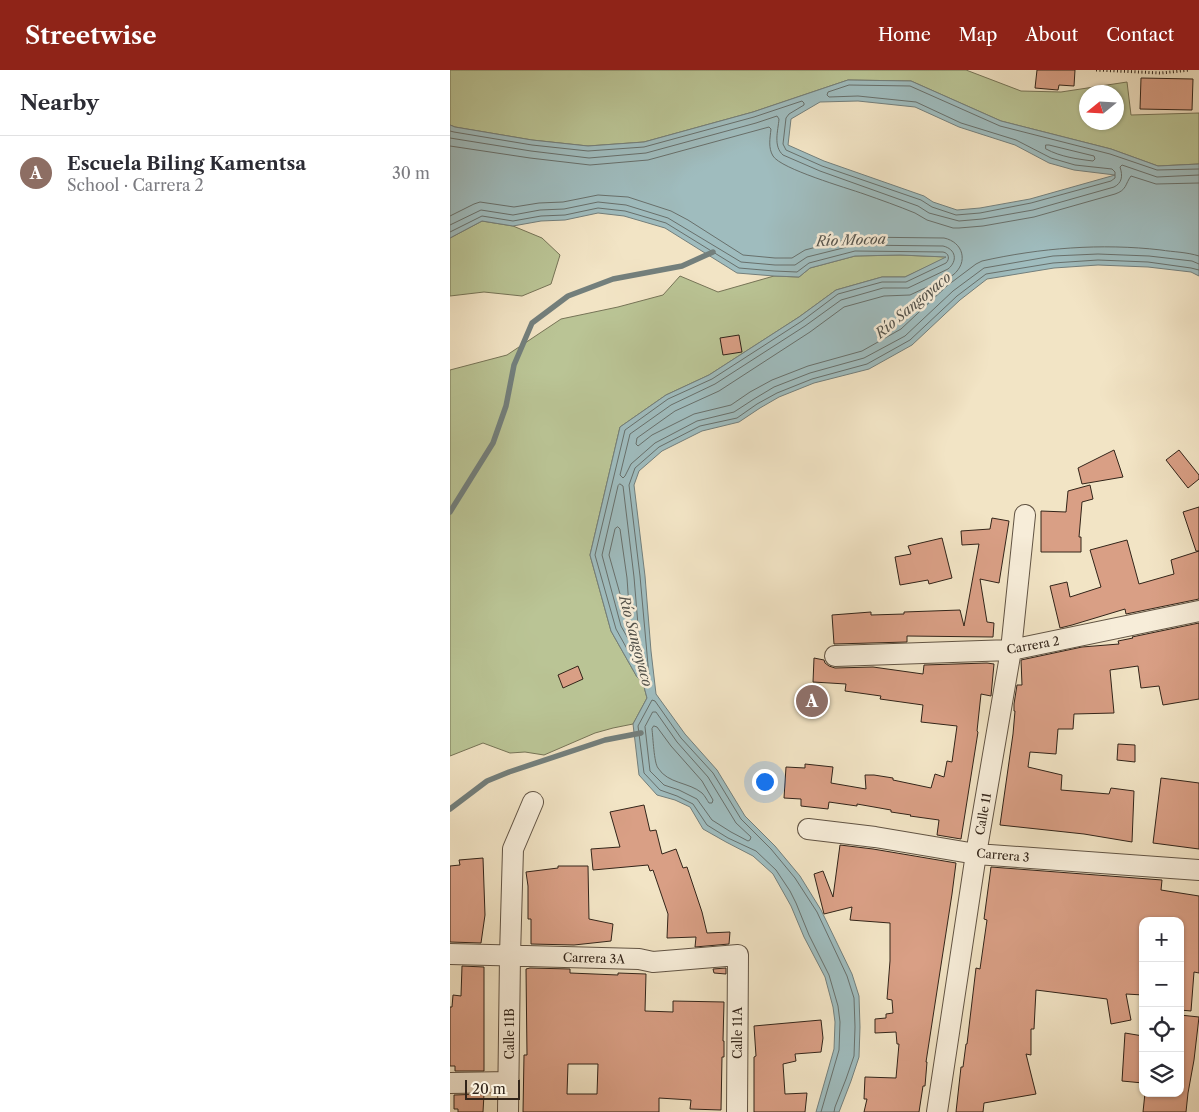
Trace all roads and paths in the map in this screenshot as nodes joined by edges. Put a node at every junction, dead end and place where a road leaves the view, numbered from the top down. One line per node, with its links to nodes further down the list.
1 (1096, 70): 2 (path)
2 (1190, 70)
3 (1025, 514): 5 (street, Calle 11)
4 (1199, 611): 5 (street, Carrera 2)
5 (1011, 650): 6 (street, Carrera 2); 9 (street, Calle 11)
6 (835, 656)
7 (533, 802): 13 (street, Calle 11B)
8 (808, 829): 9 (street, Carrera 3)
9 (976, 854): 10 (street, Carrera 3); 18 (street, Calle 11)
10 (1199, 870)
11 (450, 954): 13 (street, Carrera 3A)
12 (738, 955): 13 (street, Carrera 3A); 17 (street, Calle 11A)
13 (510, 956): 14 (street, Calle 11B)
14 (509, 1082): 15 (street); 16 (street, Calle 11B)
15 (450, 1084)
16 (508, 1112)
17 (737, 1112)
18 (937, 1112)

